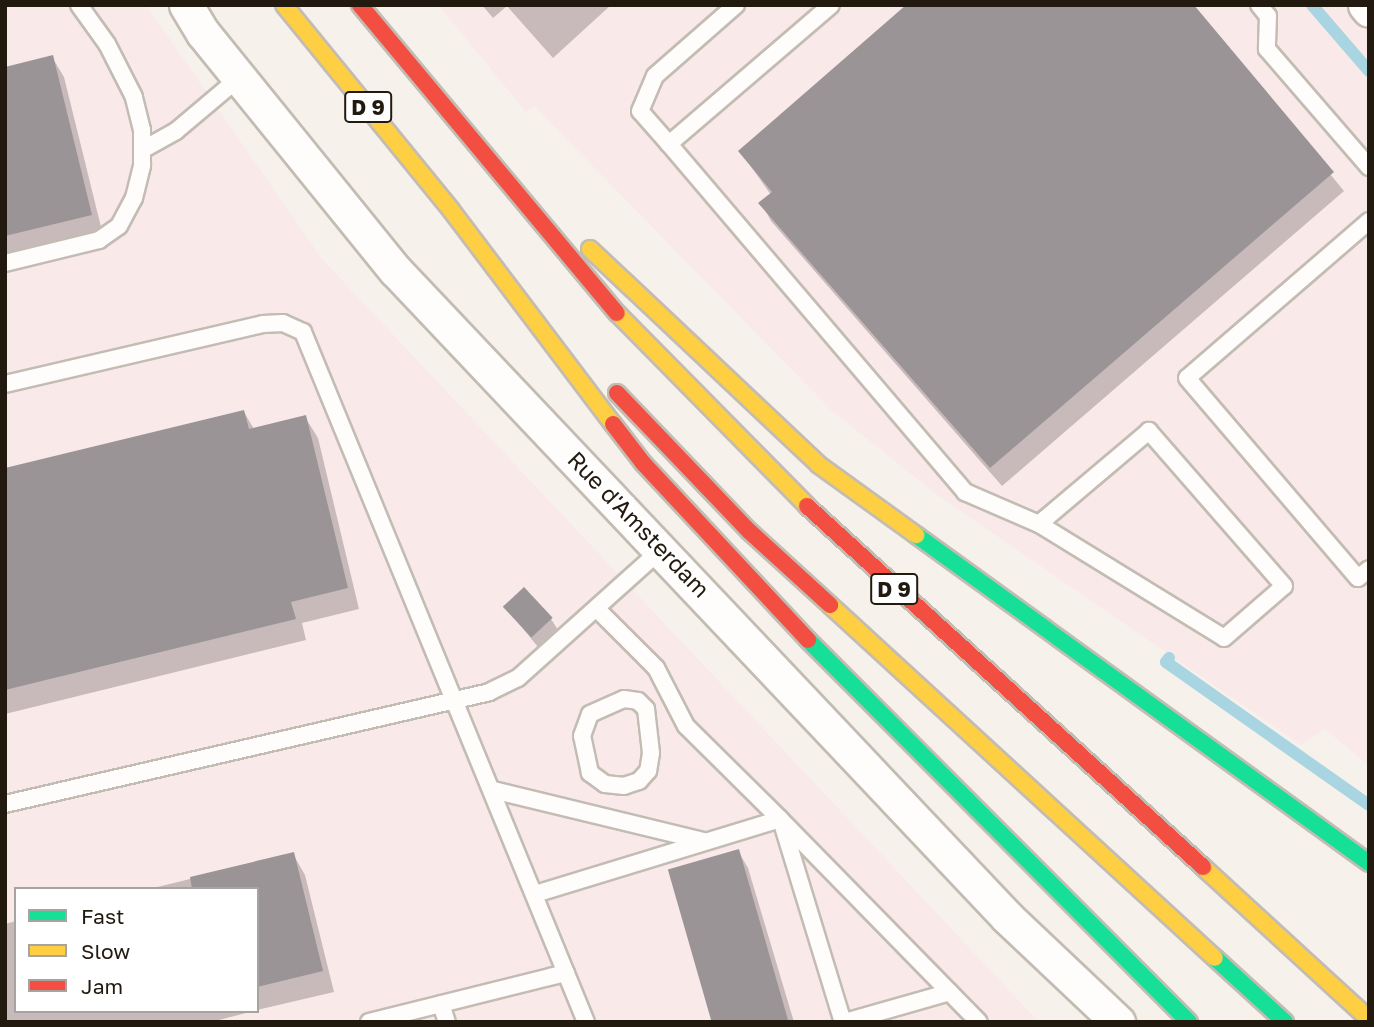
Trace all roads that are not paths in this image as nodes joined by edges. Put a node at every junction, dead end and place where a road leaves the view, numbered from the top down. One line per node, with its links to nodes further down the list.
1 (79, 5): 13 (lane)
2 (186, 5): 10 (street, Rue d'Amsterdam)
3 (284, 5): 15 (highway, D 9)
4 (360, 5): 11 (highway, D 9)
5 (736, 5): 12 (lane)
6 (831, 5): 12 (lane)
7 (1259, 5): 14 (lane)
8 (1364, 5): 9 (street)
9 (1369, 10)
10 (239, 78): 13 (lane); 20 (street, Rue d'Amsterdam)
11 (457, 122): 30 (highway); 35 (highway, D 9)
12 (670, 144): 19 (lane)
13 (142, 150): 17 (lane)
14 (1369, 167)
15 (451, 210): 42 (highway); 43 (highway, D 9)
16 (1369, 220): 21 (lane)
17 (5, 263)
18 (5, 384): 23 (lane)
19 (1039, 524): 19 (lane)
20 (663, 548): 22 (lane); 41 (street, Rue d'Amsterdam)
21 (1369, 569)
22 (597, 610): 23 (lane); 24 (lane)
23 (456, 701): 26 (lane); 27 (lane)
24 (676, 711): 25 (lane); 28 (lane)
25 (650, 727): 25 (lane)
26 (493, 790): 29 (lane); 31 (lane)
27 (5, 804)
28 (780, 819): 29 (lane); 33 (lane); 39 (lane)
29 (705, 842): 31 (lane)
30 (1369, 863)
31 (535, 894): 32 (lane)
32 (566, 973): 34 (lane); 38 (lane)
33 (950, 992): 39 (lane); 40 (lane)
34 (441, 1004): 36 (lane); 37 (lane)
35 (1369, 1019)
36 (369, 1022)
37 (447, 1022)
38 (586, 1022)
39 (844, 1022)
40 (979, 1022)
41 (1118, 1022)
42 (1189, 1022)
43 (1285, 1022)

